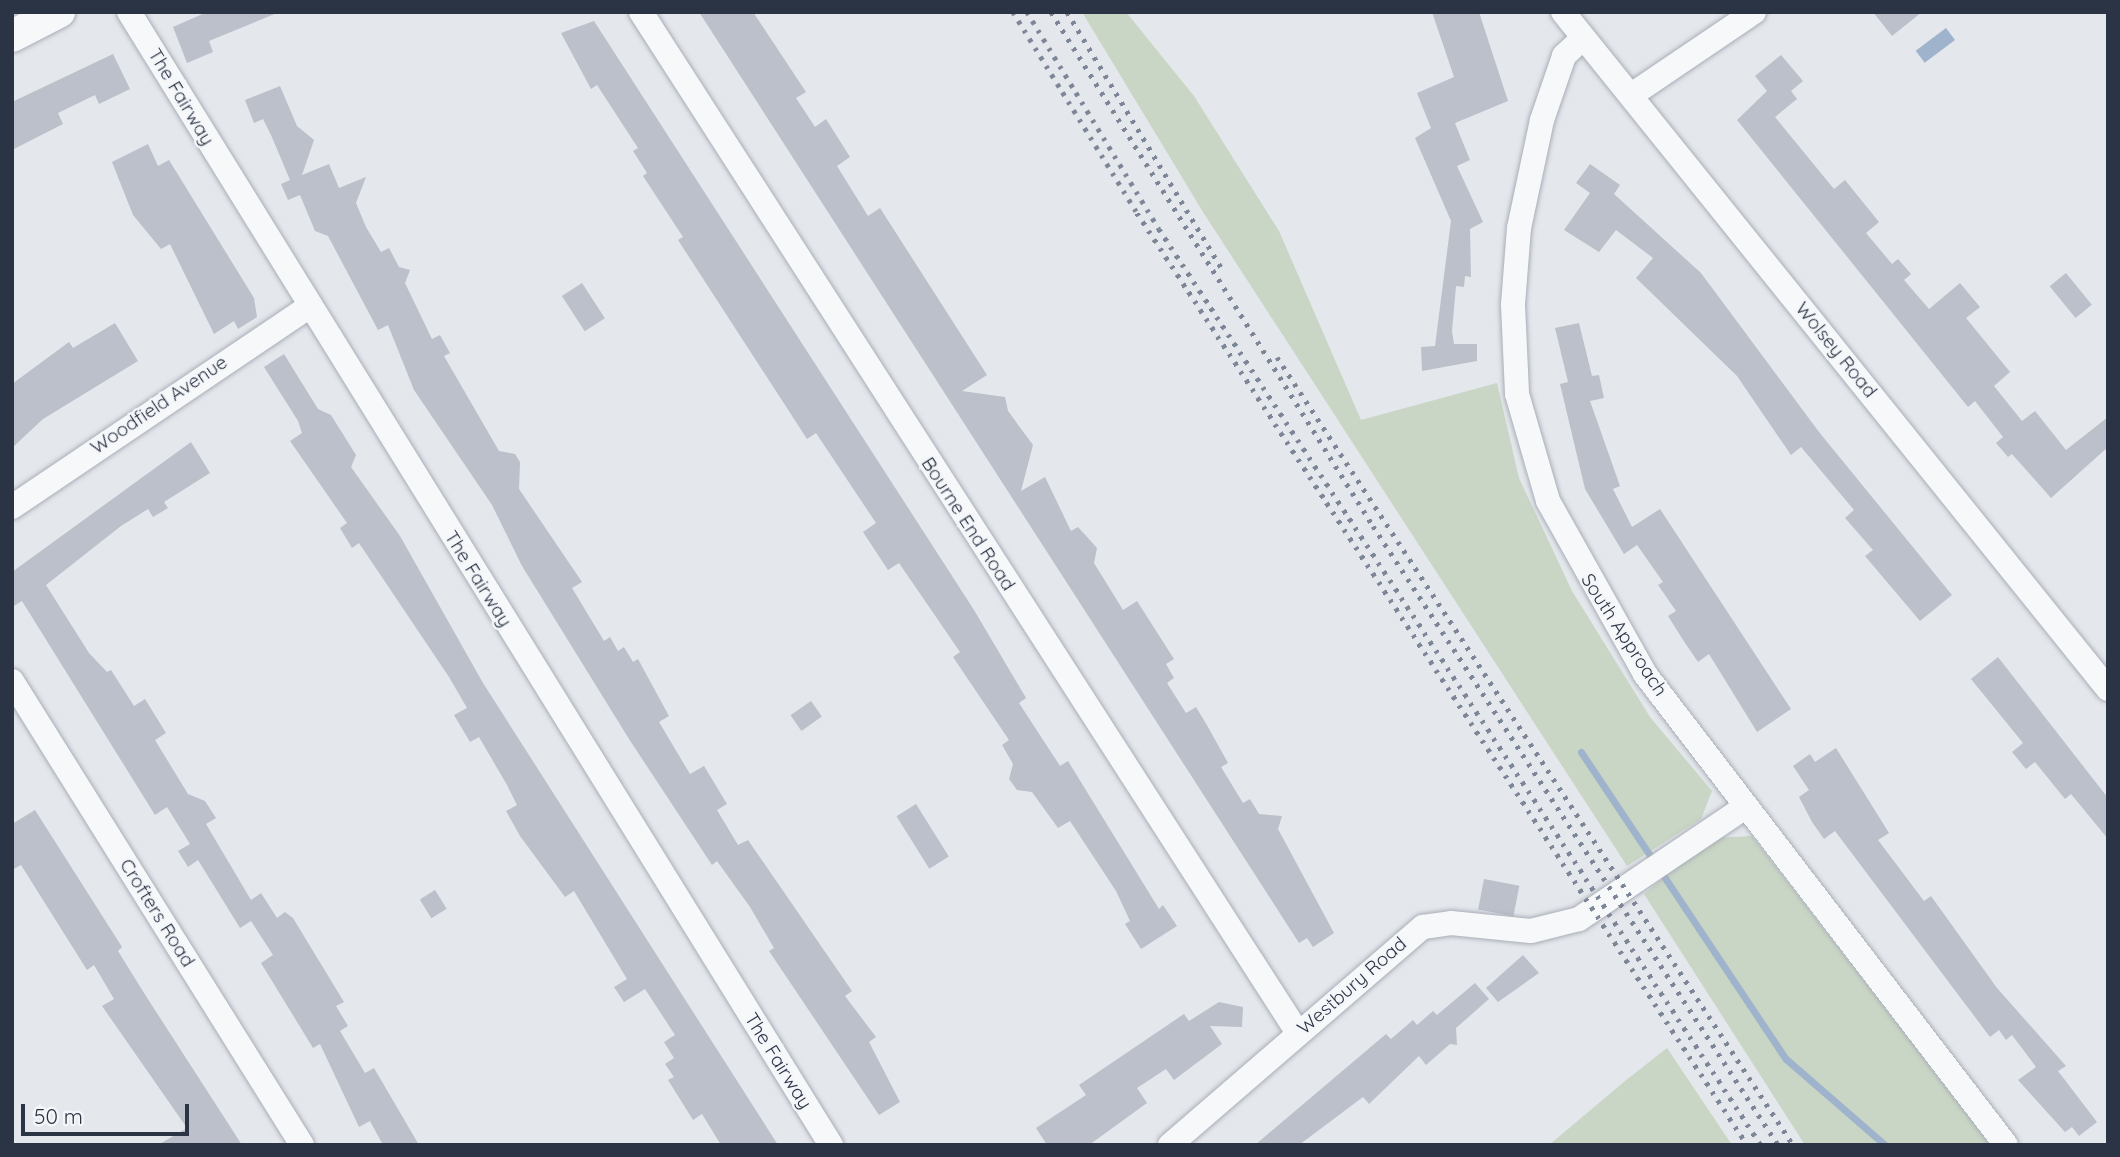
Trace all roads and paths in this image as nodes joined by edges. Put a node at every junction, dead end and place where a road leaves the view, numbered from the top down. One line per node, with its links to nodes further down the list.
1 (59, 12): 6 (street)
2 (129, 12): 9 (street, The Fairway)
3 (641, 12): 14 (street, Bourne End Road)
4 (1563, 12): 7 (street, Wolsey Road)
5 (1754, 12): 8 (street)
6 (12, 36)
7 (1583, 38): 8 (street, Wolsey Road); 13 (street, South Approach)
8 (1633, 94): 12 (street, Wolsey Road)
9 (309, 307): 10 (street, Woodfield Avenue); 16 (street, The Fairway)
10 (12, 507)
11 (12, 681): 15 (street, Crofters Road)
12 (2108, 689)
13 (1745, 807): 14 (street, Westbury Road); 18 (street, South Approach)
14 (1298, 1033): 17 (street, Westbury Road)
15 (302, 1145)
16 (831, 1145)
17 (1170, 1145)
18 (2006, 1145)

